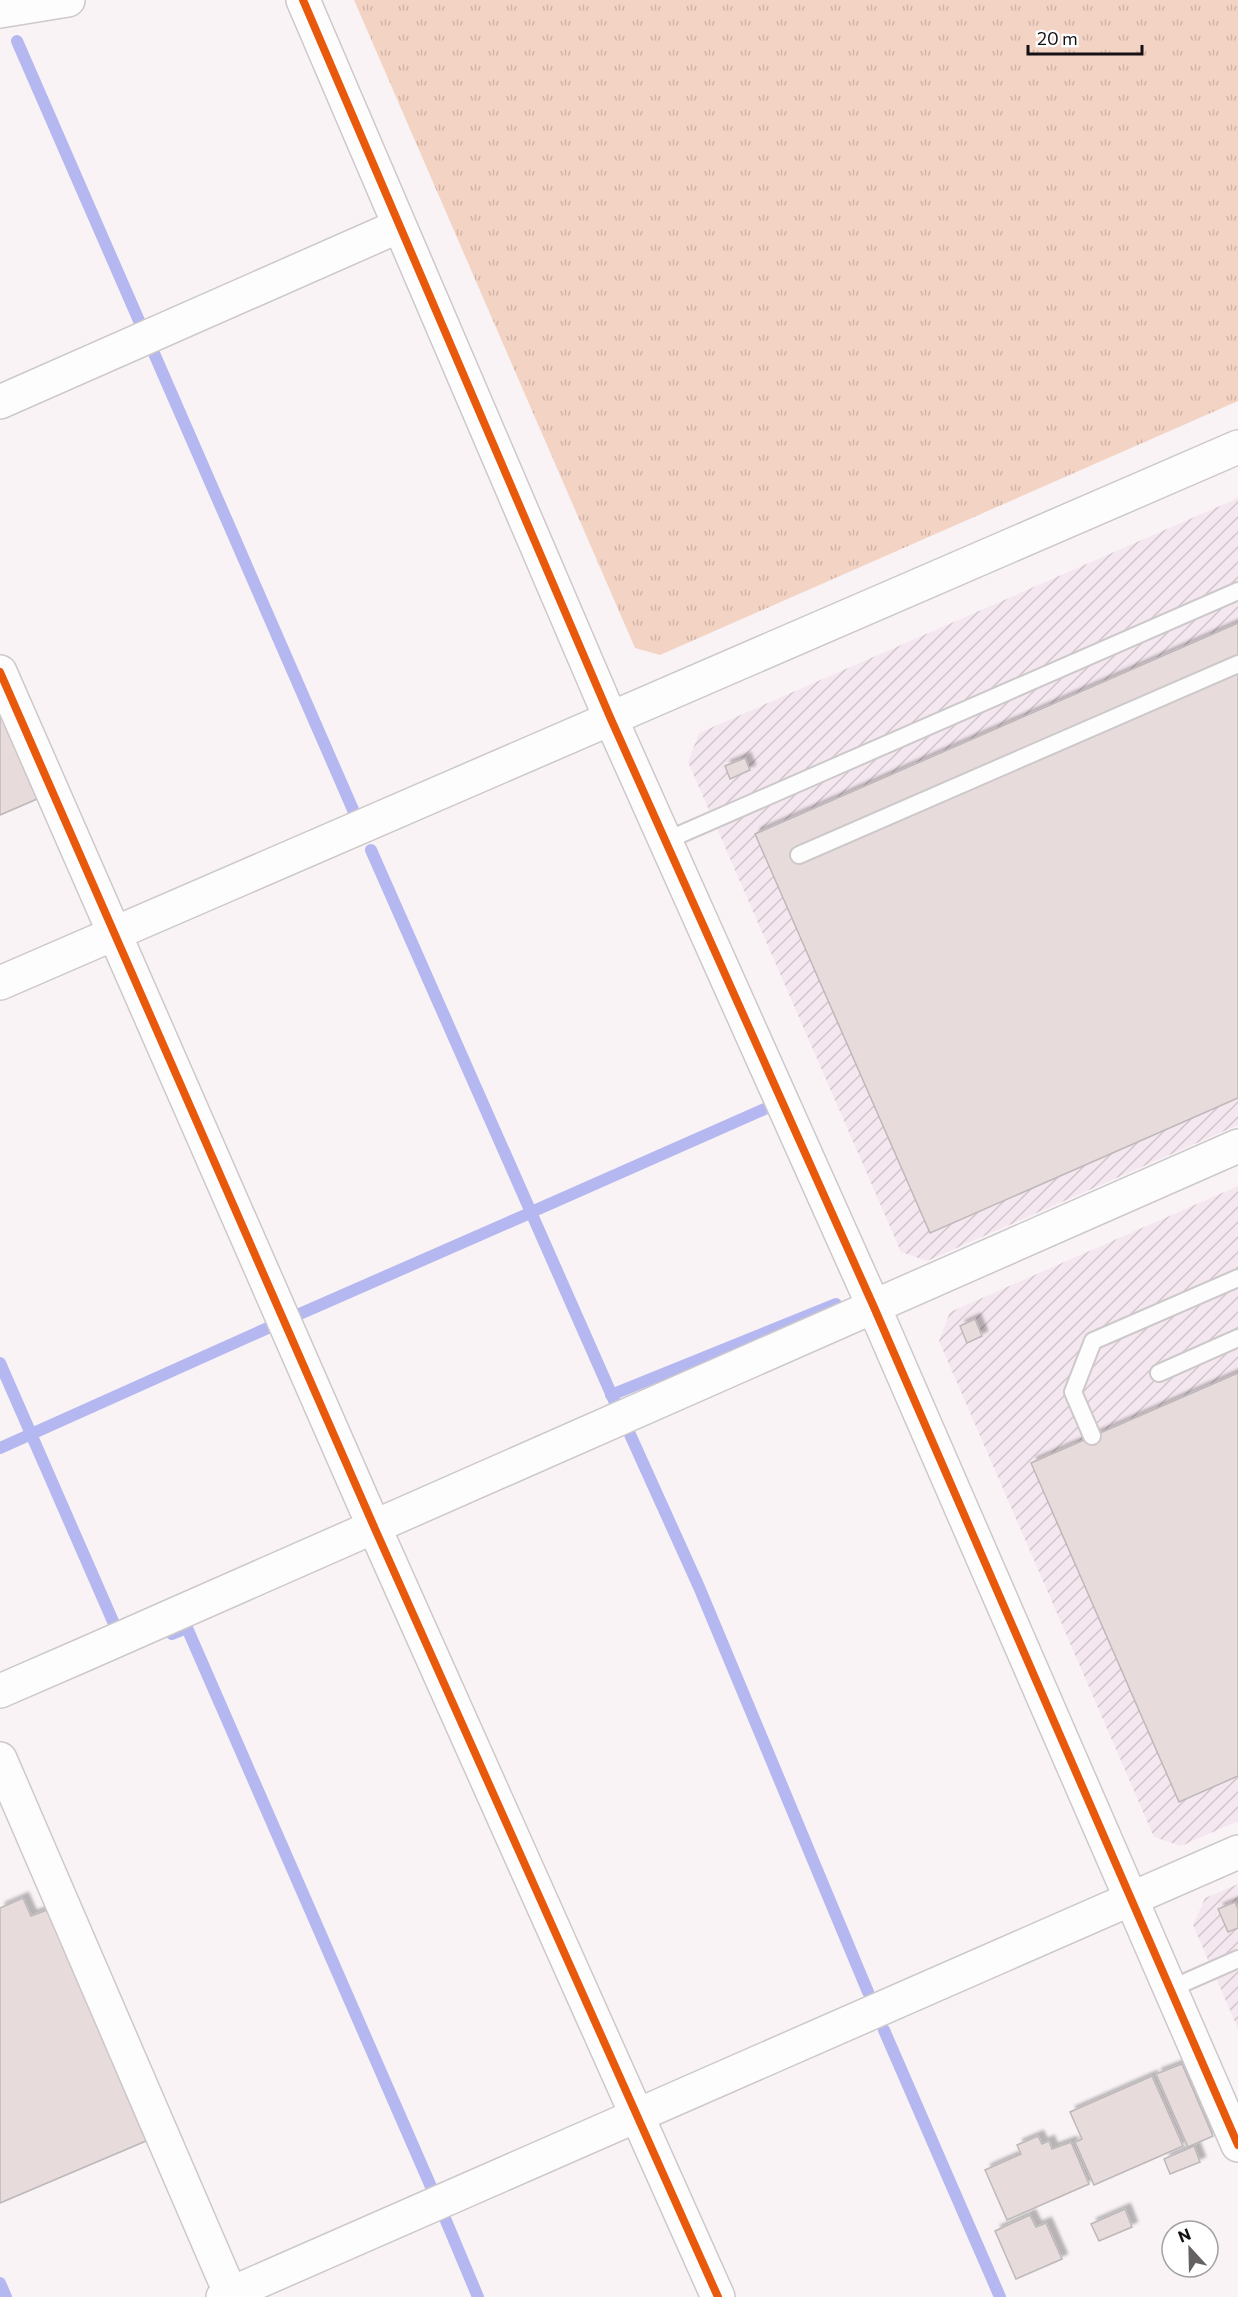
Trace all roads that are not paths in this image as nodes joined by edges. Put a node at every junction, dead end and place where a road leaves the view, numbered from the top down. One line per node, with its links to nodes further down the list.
1 (68, 0): 3 (street)
2 (303, 0): 4 (street)
3 (0, 11)
4 (399, 226): 5 (street); 10 (street)
5 (0, 402)
6 (1238, 447): 10 (street)
7 (1238, 591): 11 (lane)
8 (1238, 664): 12 (lane)
9 (0, 672): 13 (street)
10 (610, 717): 11 (street); 13 (street)
11 (665, 841): 17 (street)
12 (800, 855)
13 (112, 932): 14 (street); 21 (street)
14 (0, 982)
15 (1238, 1146): 17 (street)
16 (1238, 1278): 20 (lane)
17 (873, 1305): 21 (street); 25 (street)
18 (1238, 1338): 19 (lane)
19 (1159, 1372)
20 (1092, 1436)
21 (375, 1529): 22 (street); 28 (street)
22 (0, 1691)
23 (0, 1759): 30 (street)
24 (1238, 1852): 25 (street)
25 (1131, 1899): 27 (street); 28 (street)
26 (1238, 1959): 27 (lane)
27 (1170, 1989): 29 (street)
28 (638, 2115): 30 (street); 31 (street)
29 (1238, 2145)
30 (228, 2296)
31 (718, 2297)

